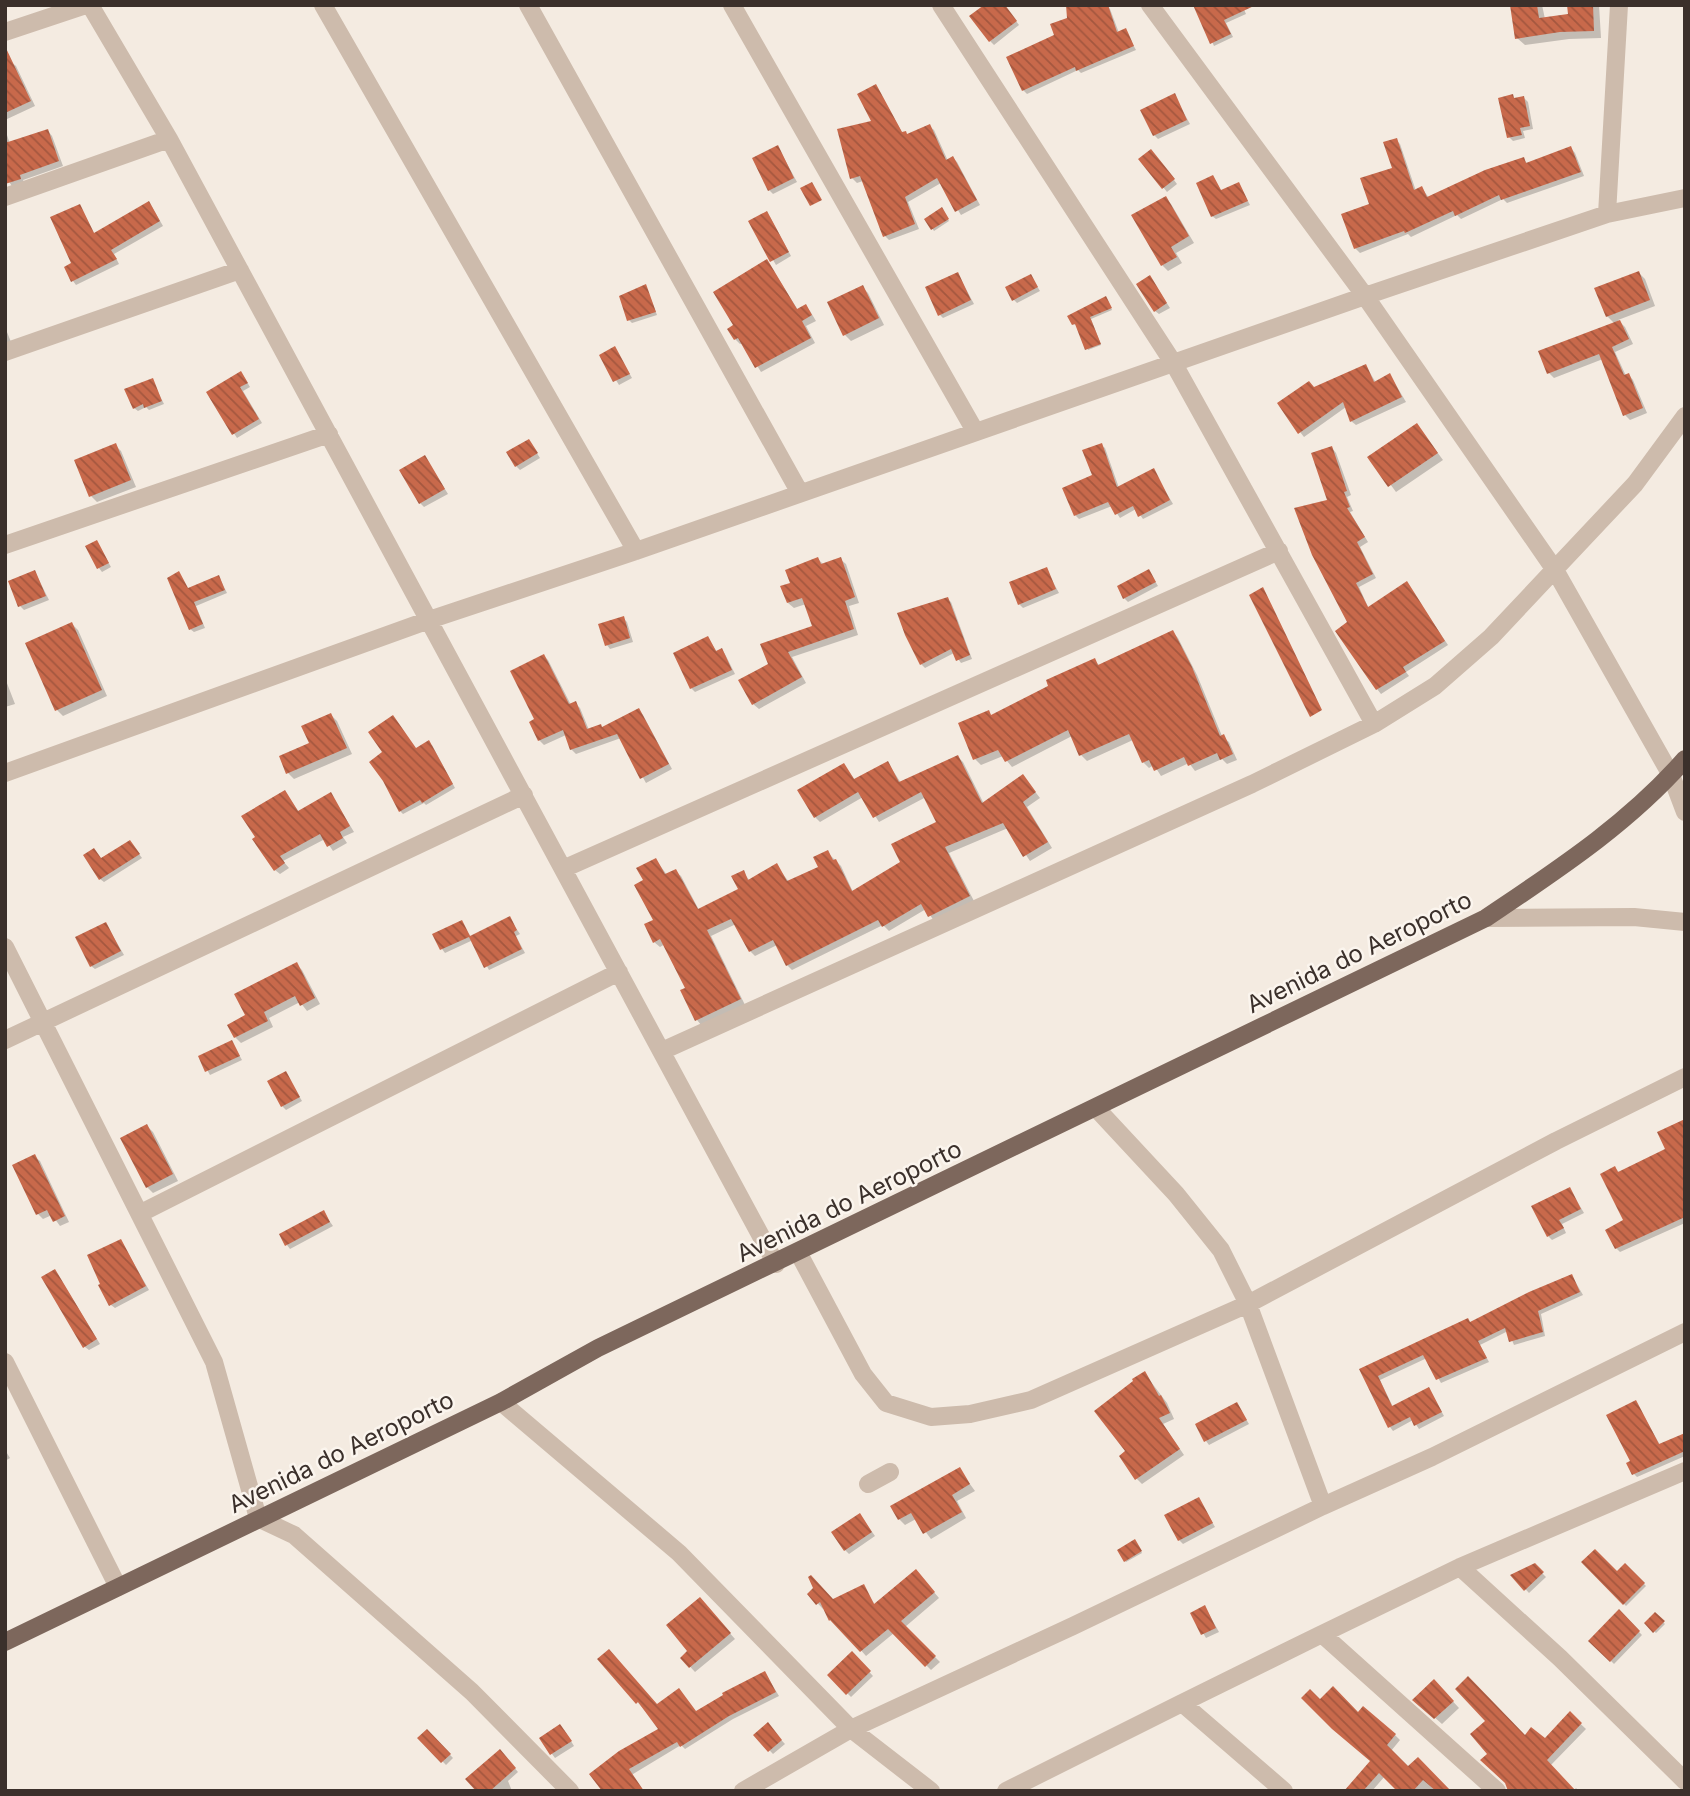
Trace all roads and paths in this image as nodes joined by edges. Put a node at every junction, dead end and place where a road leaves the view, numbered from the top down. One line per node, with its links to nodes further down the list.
1 (88, 5): 8 (street); 9 (street)
2 (323, 5): 22 (street)
3 (528, 5): 20 (street)
4 (732, 5): 18 (street)
5 (940, 5): 16 (street)
6 (1150, 5): 14 (street)
7 (1619, 5): 12 (street)
8 (5, 32)
9 (169, 139): 10 (street); 13 (street)
10 (5, 197)
11 (1685, 198): 12 (street)
12 (1607, 214): 14 (street)
13 (240, 270): 15 (street); 19 (street)
14 (1365, 296): 16 (street); 24 (street)
15 (5, 352)
16 (1174, 364): 18 (street); 23 (street)
17 (1685, 416): 24 (street)
18 (975, 431): 20 (street)
19 (329, 434): 21 (street); 25 (street)
20 (800, 493): 22 (street)
21 (5, 545)
22 (636, 551): 25 (street)
23 (1279, 551): 26 (street); 32 (street)
24 (1555, 570): 26 (street); 29 (street)
25 (429, 621): 28 (street); 30 (street)
26 (1374, 724): 39 (street)
27 (1685, 760): 29 (main road, Avenida do Aeroporto)
28 (5, 773)
29 (1671, 775): 31 (street); 33 (main road, Avenida do Aeroporto)
30 (524, 795): 32 (street); 37 (street)
31 (1685, 813)
32 (563, 869): 36 (street)
33 (1486, 918): 34 (street); 41 (main road, Avenida do Aeroporto)
34 (1685, 922)
35 (5, 947): 37 (street)
36 (619, 972): 39 (street); 42 (street)
37 (44, 1022): 38 (street); 42 (street)
38 (5, 1040)
39 (662, 1051): 44 (street)
40 (1685, 1077): 45 (street)
41 (1096, 1108): 43 (main road, Avenida do Aeroporto); 45 (street)
42 (141, 1213): 53 (street)
43 (798, 1252): 44 (main road, Avenida do Aeroporto); 45 (street)
44 (776, 1264): 48 (main road, Avenida do Aeroporto)
45 (1248, 1304): 52 (street)
46 (1685, 1332): 52 (street)
47 (5, 1362): 55 (street)
48 (500, 1402): 53 (main road, Avenida do Aeroporto); 59 (street)
49 (1685, 1471): 54 (street)
50 (890, 1472): 51 (street)
51 (867, 1484)
52 (1323, 1506): 59 (street)
53 (258, 1518): 55 (main road, Avenida do Aeroporto); 61 (street)
54 (1460, 1567): 56 (street); 60 (street)
55 (118, 1587): 57 (main road, Avenida do Aeroporto)
56 (1322, 1634): 58 (street); 66 (street)
57 (5, 1642)
58 (1182, 1703): 64 (street); 65 (street)
59 (851, 1728): 62 (street); 63 (street)
60 (1685, 1781)
61 (570, 1791)
62 (743, 1791)
63 (931, 1791)
64 (1006, 1791)
65 (1284, 1791)
66 (1497, 1791)

